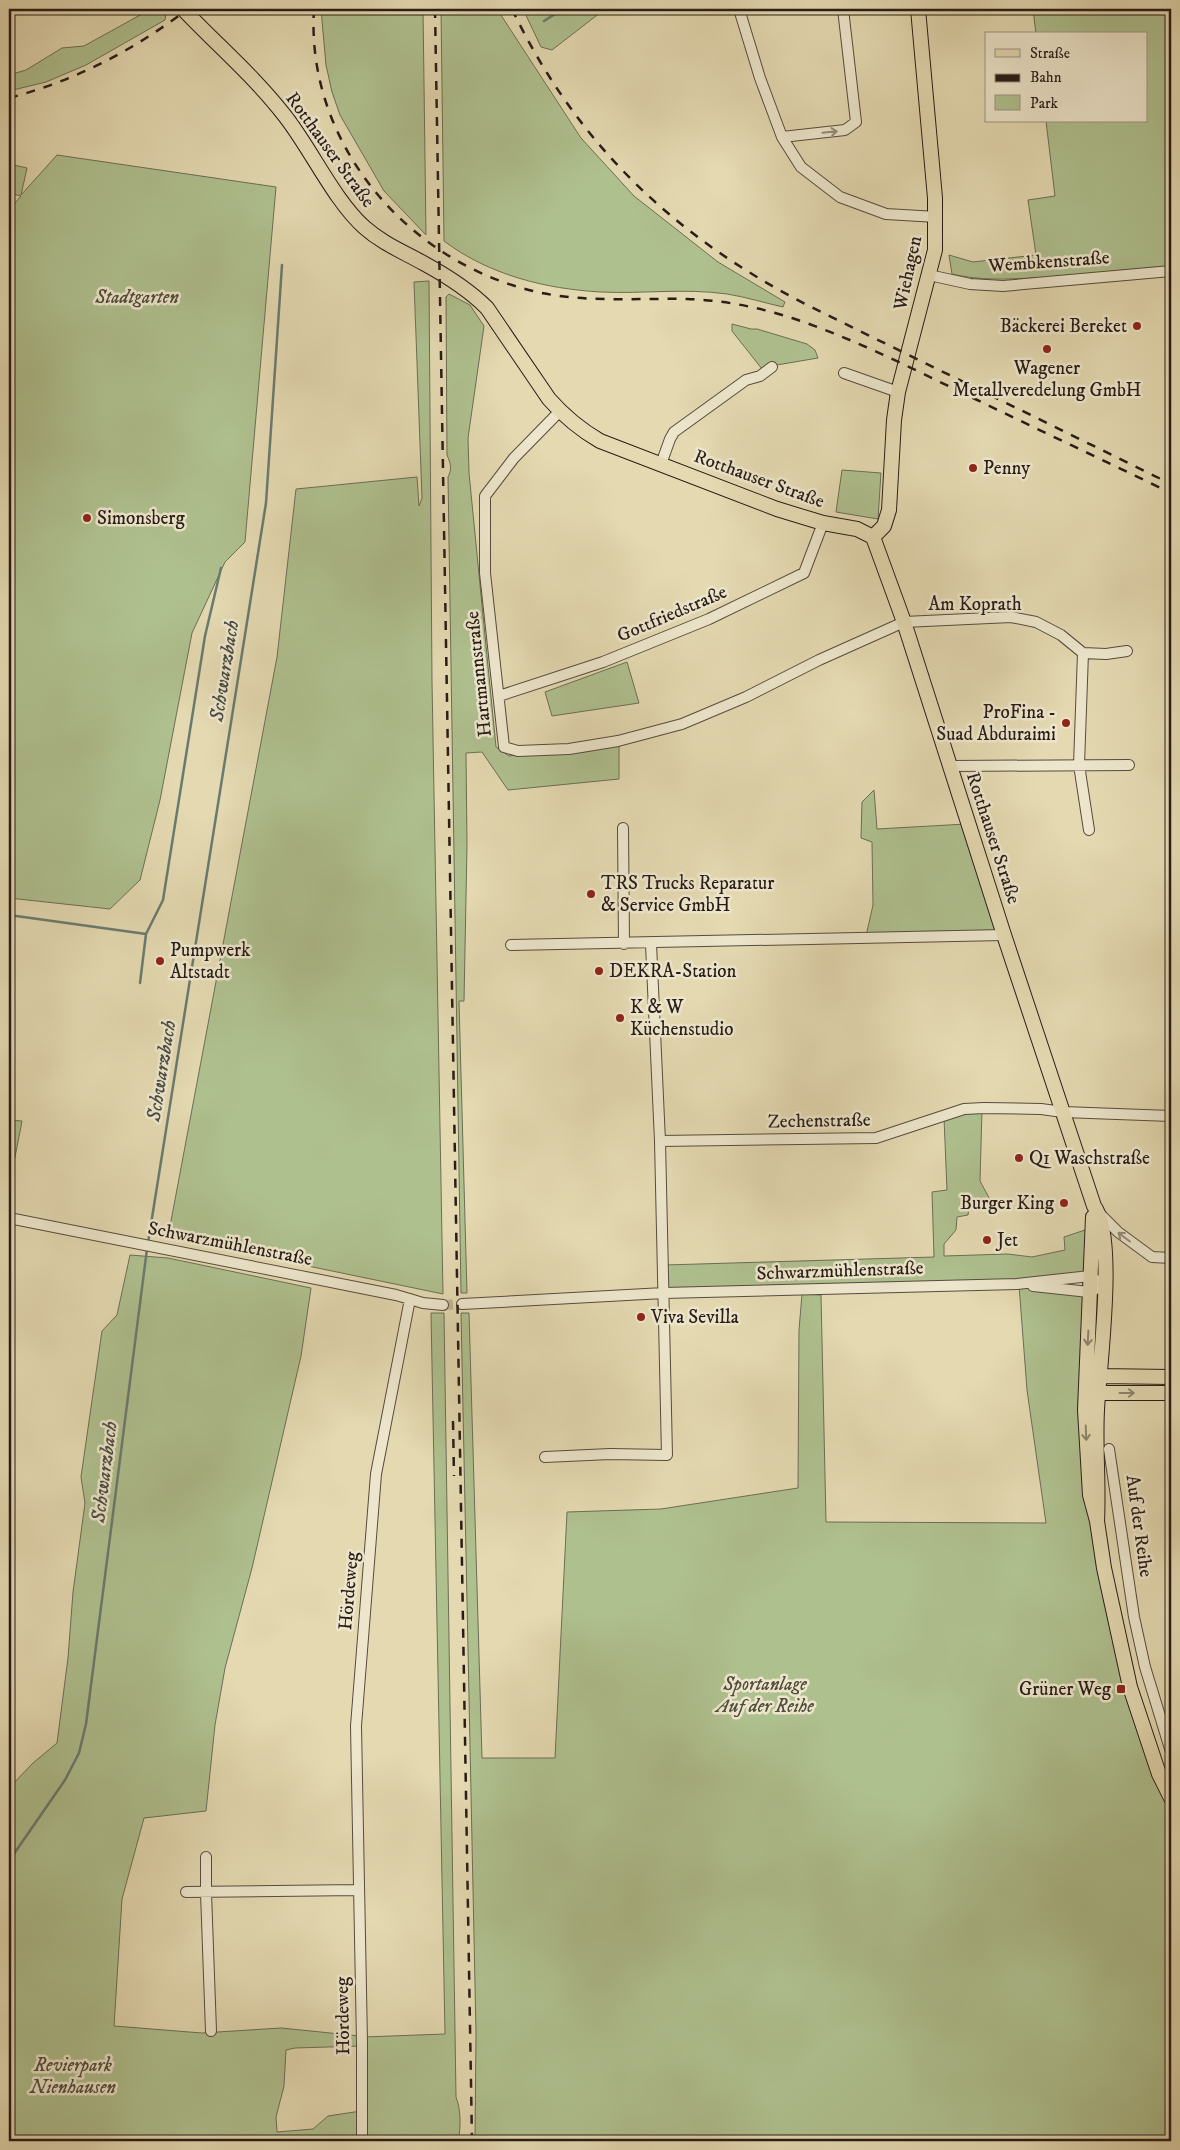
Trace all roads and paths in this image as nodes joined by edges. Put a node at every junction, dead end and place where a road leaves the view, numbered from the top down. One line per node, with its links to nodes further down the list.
1 (183, 9): 12 (main road, Rotthauser Straße)
2 (739, 9): 5 (street)
3 (843, 9): 5 (street, one-way to 3)
4 (918, 9): 6 (main road, Wiehagen)
5 (782, 137): 6 (street)
6 (937, 217): 8 (main road, Wiehagen)
7 (1171, 271): 8 (street, Wembkenstraße)
8 (929, 275): 11 (main road, Wiehagen)
9 (772, 367): 13 (street)
10 (844, 373): 11 (street)
11 (898, 392): 15 (main road, Wiehagen)
12 (560, 411): 13 (main road, Rotthauser Straße); 19 (street, Hartmannstraße)
13 (661, 464): 14 (main road, Rotthauser Straße)
14 (823, 522): 15 (main road, Rotthauser Straße); 19 (street, Gottfriedstraße)
15 (873, 537): 16 (main road, Rotthauser Straße)
16 (904, 622): 18 (street, Am Koprath); 19 (street, Hartmannstraße); 21 (main road, Rotthauser Straße)
17 (1127, 651): 18 (street)
18 (1083, 653): 20 (street)
19 (499, 696)
20 (1079, 765): 21 (street); 22 (street); 24 (street)
21 (951, 766): 25 (main road, Rotthauser Straße)
22 (1129, 766)
23 (623, 828): 26 (street)
24 (1089, 830)
25 (1004, 935): 27 (street); 29 (main road, Rotthauser Straße)
26 (624, 944): 27 (street); 28 (street)
27 (651, 944): 31 (street)
28 (511, 946)
29 (1063, 1112): 30 (street, Zechenstraße); 31 (street, Zechenstraße); 32 (main road, Rotthauser Straße)
30 (1171, 1116)
31 (660, 1141): 39 (street)
32 (1096, 1210): 34 (street, one-way to 32); 35 (main road, Rotthauser Straße); 37 (main road, Rotthauser Straße)
33 (9, 1218): 40 (street, Schwarzmühlenstraße)
34 (1171, 1258)
35 (1090, 1276): 36 (street, Schwarzmühlenstraße); 37 (street); 38 (main road, Rotthauser Straße)
36 (1018, 1284): 38 (street, Schwarzmühlenstraße); 39 (street, Schwarzmühlenstraße)
37 (1105, 1286): 38 (street, Schwarzmühlenstraße); 43 (main road, Auf der Reihe)
38 (1089, 1292): 45 (main road, Auf der Reihe, one-way to 45)
39 (664, 1293): 41 (street, Schwarzmühlenstraße); 49 (street)
40 (410, 1299): 42 (street, Schwarzmühlenstraße); 55 (street, Hördeweg)
41 (462, 1304)
42 (444, 1305)
43 (1100, 1376): 44 (main road); 45 (main road); 46 (main road, Auf der Reihe)
44 (1171, 1377)
45 (1086, 1384): 46 (main road); 50 (main road, Auf der Reihe, one-way to 50)
46 (1099, 1393): 47 (main road, one-way to 47); 50 (main road, Auf der Reihe)
47 (1171, 1393)
48 (1109, 1449): 51 (street, Auf der Reihe)
49 (545, 1457)
50 (1097, 1521): 52 (main road, Auf der Reihe)
51 (1170, 1747): 52 (street)
52 (1150, 1750): 53 (main road, Auf der Reihe)
53 (1171, 1798)
54 (206, 1857): 57 (street)
55 (358, 1890): 57 (street); 59 (street, Hördeweg)
56 (186, 1892): 57 (street)
57 (206, 1893): 58 (street)
58 (211, 2031)
59 (362, 2141)

